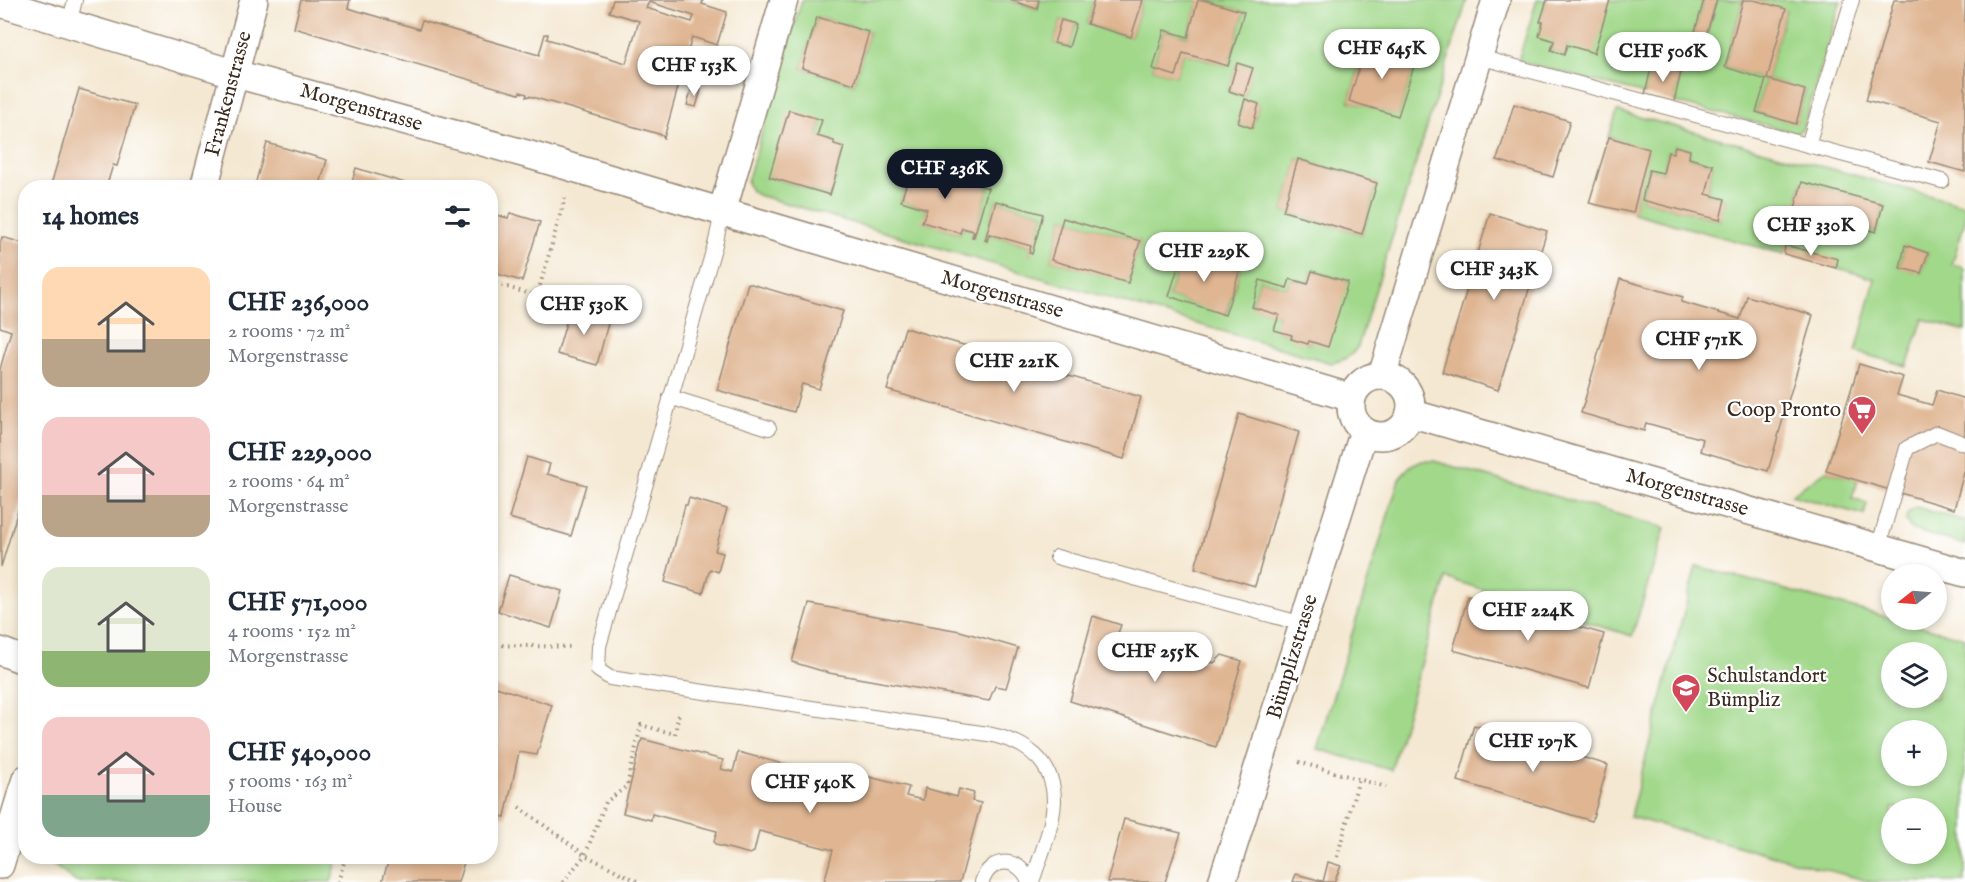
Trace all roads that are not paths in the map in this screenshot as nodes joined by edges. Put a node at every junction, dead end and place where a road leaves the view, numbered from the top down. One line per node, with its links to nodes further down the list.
1 (254, 0): 8 (street, Frankenstrasse)
2 (784, 0): 12 (street)
3 (1496, 0): 7 (street)
4 (1852, 0): 9 (lane)
5 (0, 3): 6 (street, Morgenstrasse)
6 (72, 12): 8 (street, Morgenstrasse)
7 (1479, 57): 9 (lane); 13 (street)
8 (236, 74): 10 (street, Frankenstrasse); 12 (street, Morgenstrasse)
9 (1808, 146): 11 (lane)
10 (206, 180)
11 (1942, 181)
12 (722, 212): 14 (lane); 15 (street, Morgenstrasse)
13 (1382, 376): 15 (street); 16 (street)
14 (670, 397): 17 (lane); 29 (lane)
15 (1352, 398): 18 (street)
16 (1410, 412): 18 (street); 20 (street, Morgenstrasse)
17 (768, 428)
18 (1364, 431): 23 (street, Bümplizstrasse)
19 (1965, 444): 20 (lane)
20 (1878, 548): 22 (street, Morgenstrasse)
21 (1057, 557): 23 (lane)
22 (1965, 573)
23 (1303, 624): 30 (street, Bümplizstrasse)
24 (0, 651): 25 (street)
25 (18, 658)
26 (18, 805): 27 (street)
27 (0, 865)
28 (982, 882): 29 (lane)
29 (1031, 882)
30 (1222, 882)

